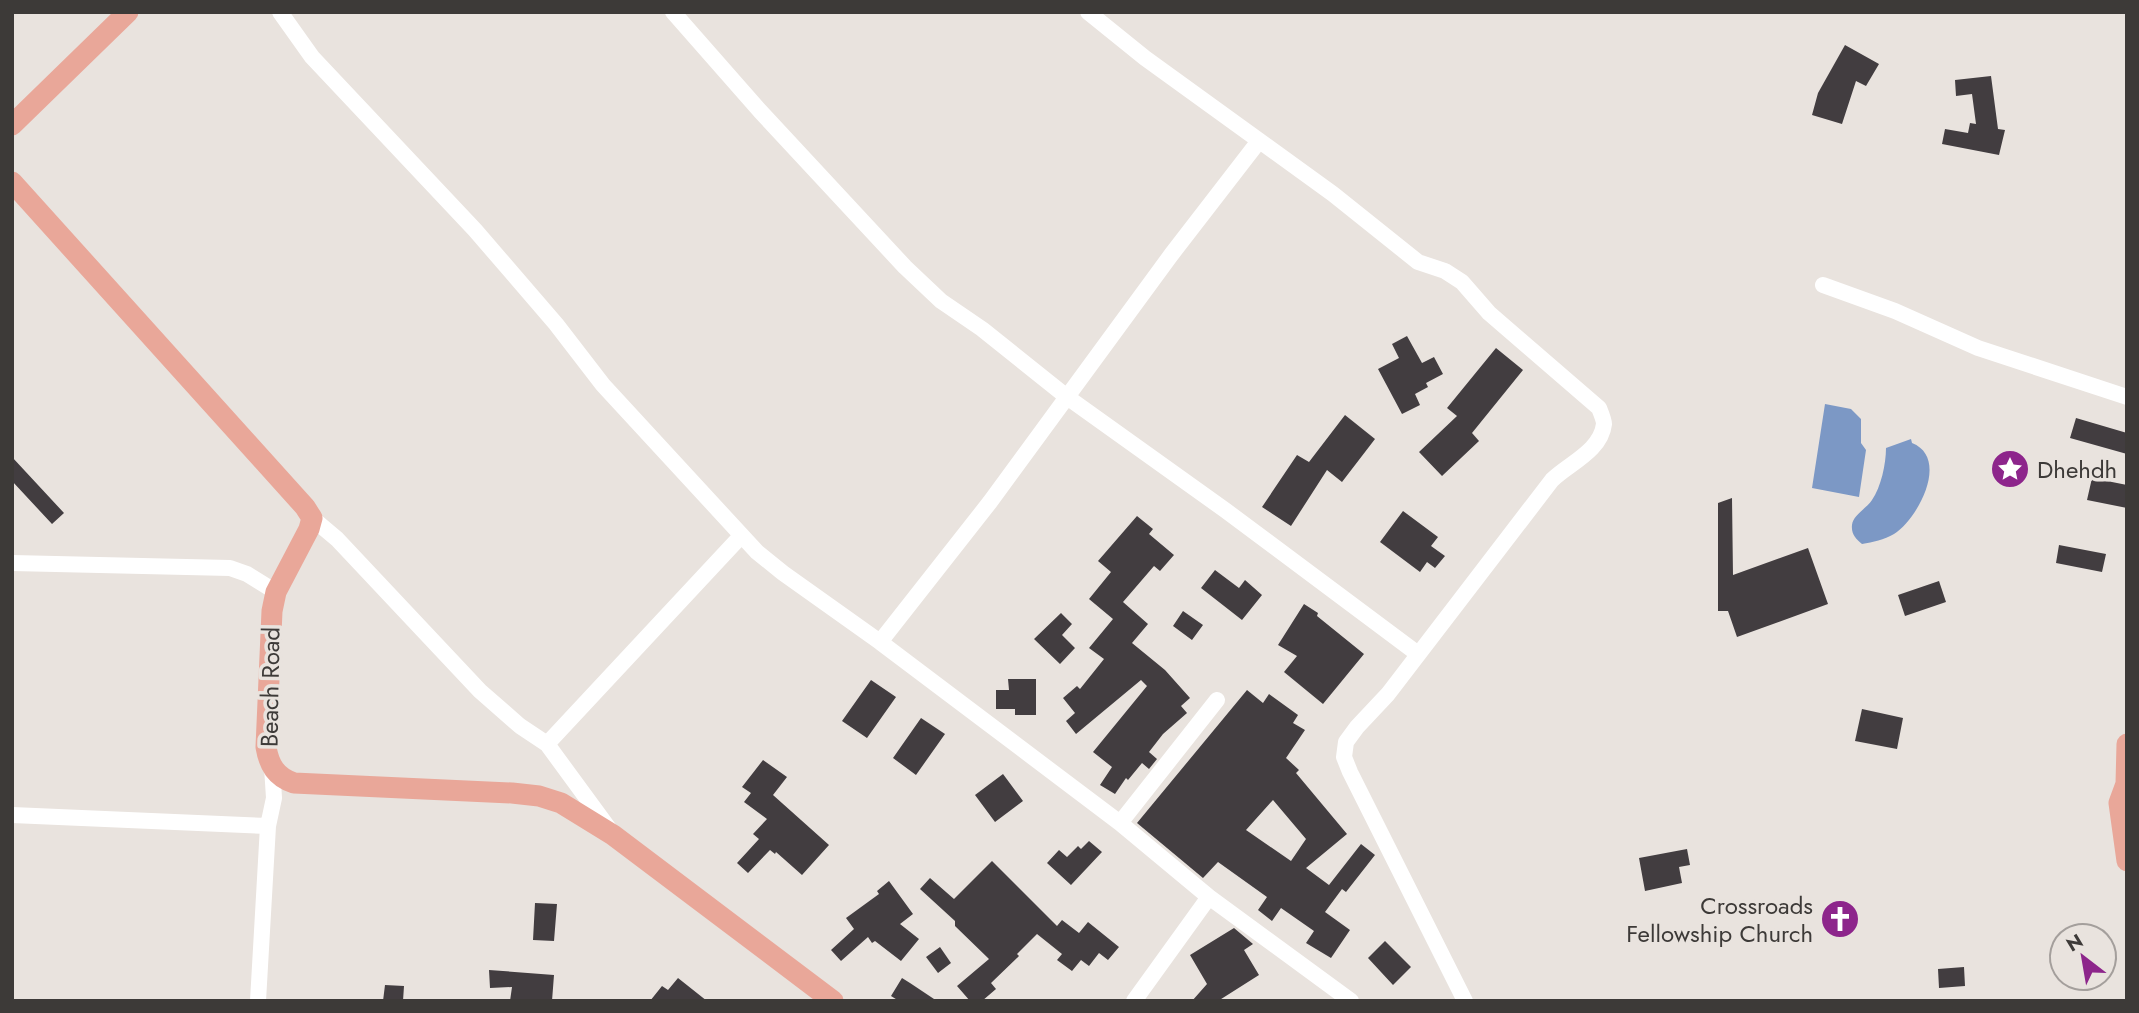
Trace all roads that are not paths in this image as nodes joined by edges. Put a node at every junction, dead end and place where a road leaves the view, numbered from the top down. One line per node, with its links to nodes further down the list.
1 (128, 12): 5 (main road)
2 (281, 12): 12 (street)
3 (673, 12): 9 (street)
4 (1088, 12): 6 (street)
5 (12, 125)
6 (1259, 141): 9 (street); 16 (street)
7 (12, 182): 11 (main road)
8 (1823, 285): 10 (street)
9 (1067, 397): 15 (street); 16 (street)
10 (2127, 397)
11 (312, 517): 14 (main road, Beach Road); 18 (street)
12 (741, 536): 15 (street); 18 (street)
13 (12, 563): 14 (street)
14 (276, 592): 20 (main road, Beach Road)
15 (880, 642): 23 (street)
16 (1418, 654): 32 (street)
17 (1217, 700): 23 (street)
18 (547, 744): 25 (street)
19 (2127, 744): 21 (main road)
20 (272, 767): 24 (street); 25 (main road, Beach Road)
21 (2126, 785): 26 (main road)
22 (12, 815): 24 (street)
23 (1120, 822): 27 (street)
24 (268, 826): 28 (street)
25 (613, 835): 29 (main road, Beach Road)
26 (2127, 862)
27 (1209, 897): 30 (street); 31 (street)
28 (258, 1001)
29 (833, 1001)
30 (1134, 1001)
31 (1351, 1001)
32 (1465, 1001)

